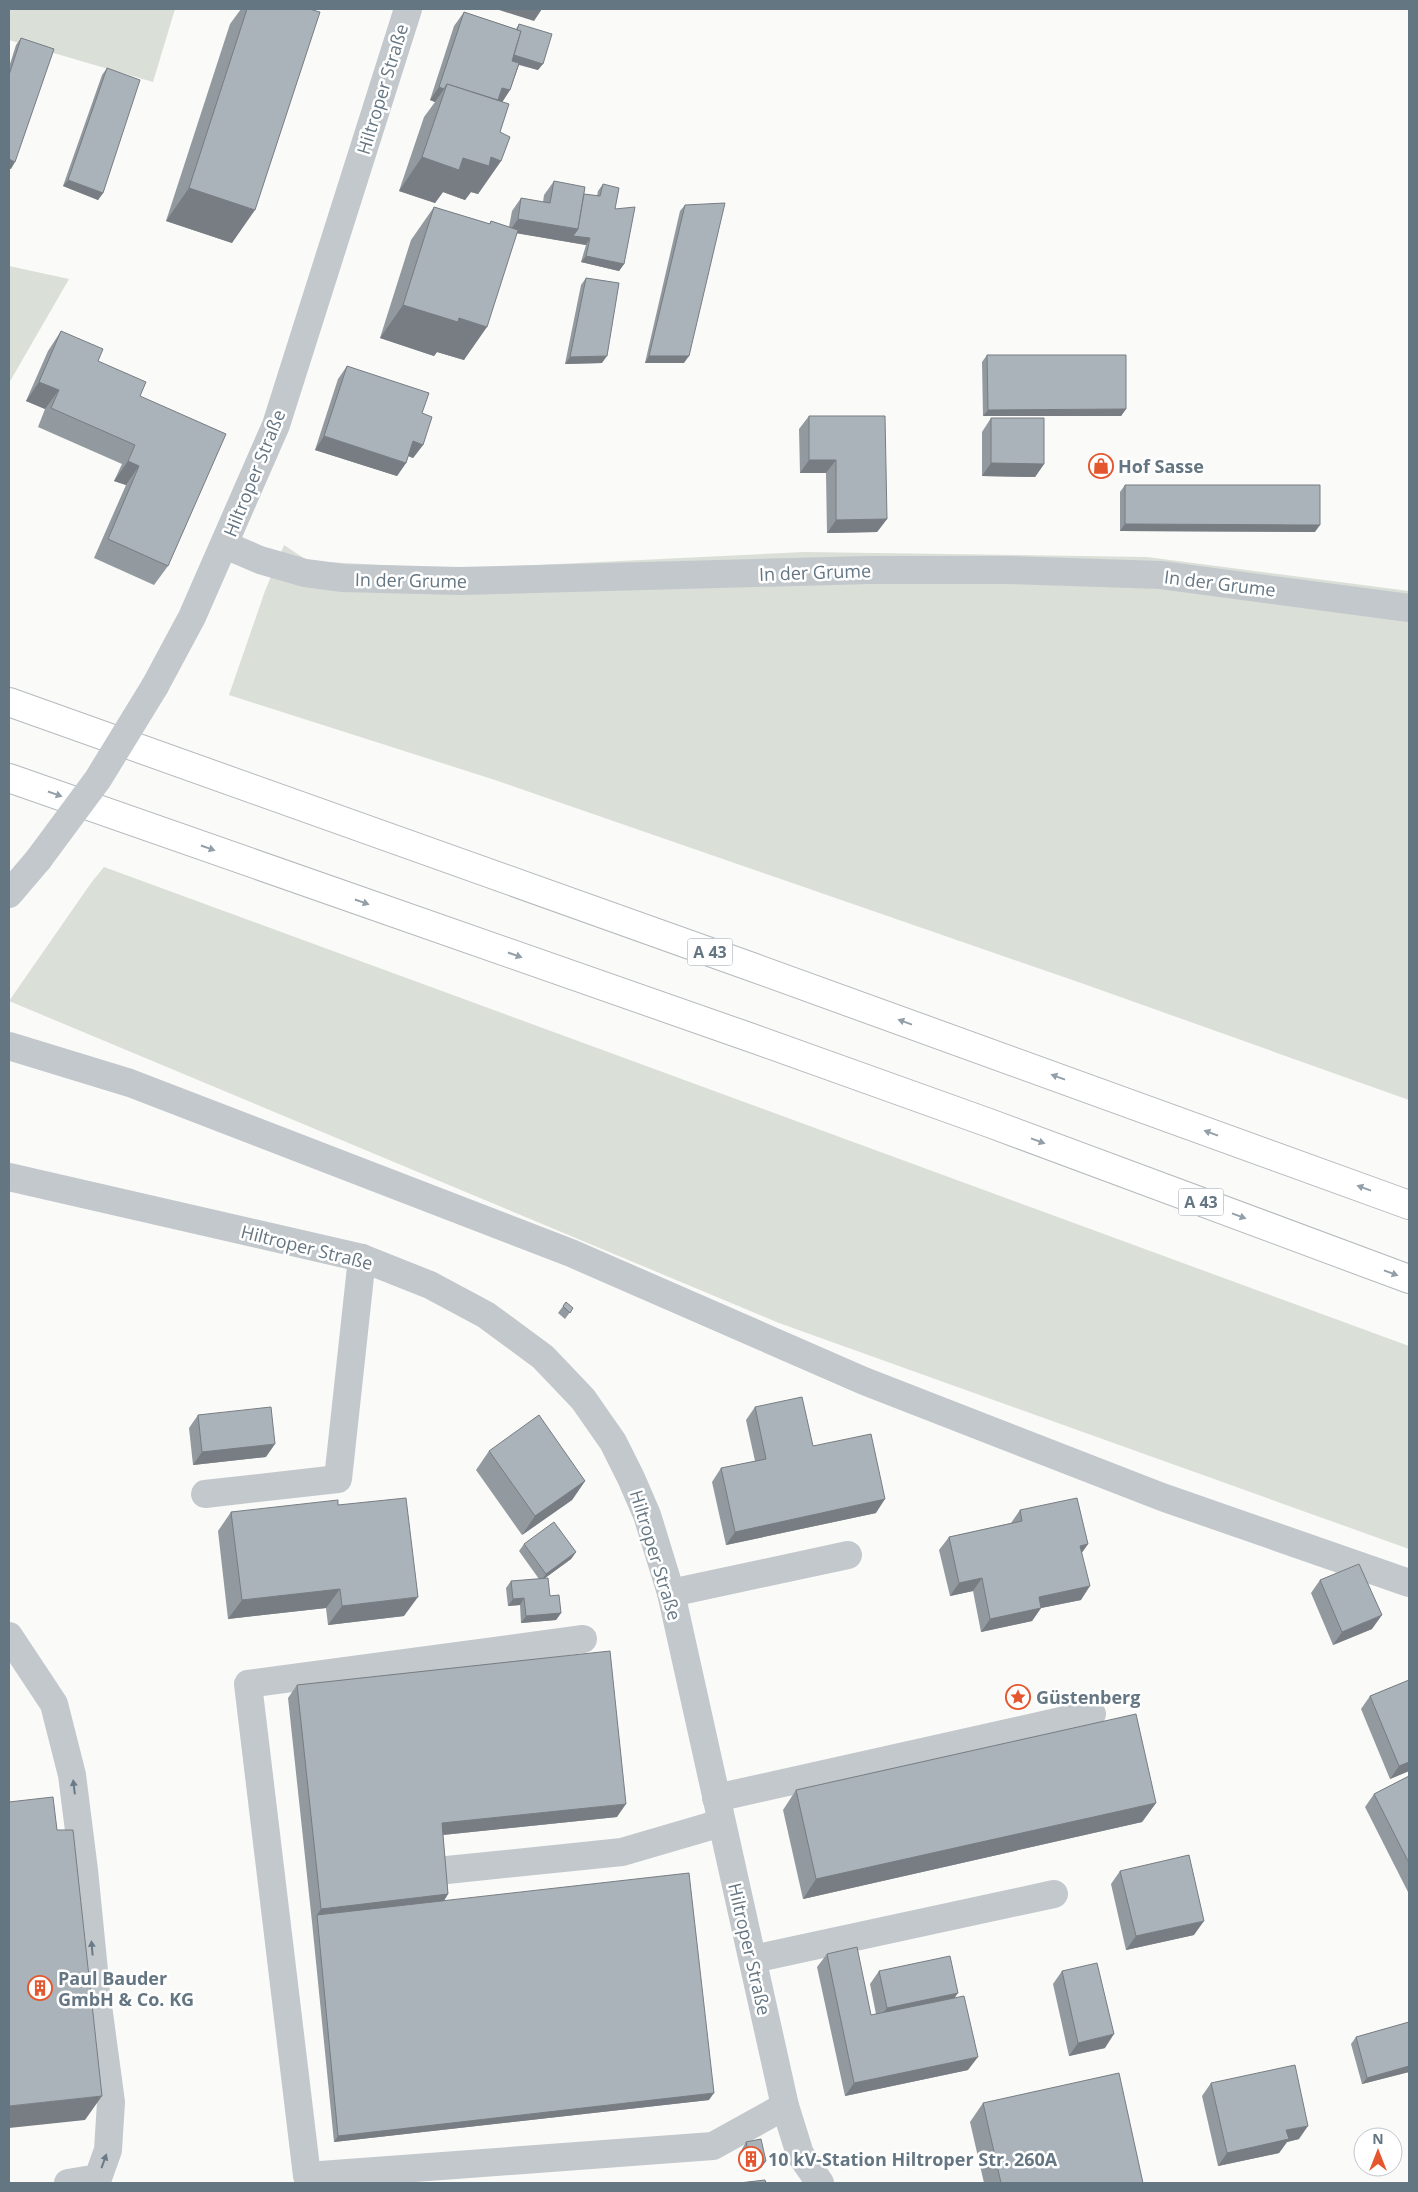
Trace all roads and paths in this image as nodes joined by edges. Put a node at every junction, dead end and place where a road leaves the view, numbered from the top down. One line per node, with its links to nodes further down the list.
1 (408, 9): 2 (street, Hiltroper Straße)
2 (225, 546): 3 (street, In der Grume); 6 (street, Hiltroper Straße, bridge)
3 (1409, 608)
4 (9, 702): 9 (highway, A 43, one-way to 4)
5 (9, 778): 11 (highway, A 43, one-way to 11)
6 (9, 894)
7 (9, 1046): 14 (street)
8 (9, 1177): 10 (street, Hiltroper Straße)
9 (1409, 1205)
10 (362, 1258): 12 (street); 15 (street, Hiltroper Straße)
11 (1409, 1280)
12 (205, 1494)
13 (848, 1556): 15 (street)
14 (1409, 1583)
15 (670, 1593): 19 (street, Hiltroper Straße)
16 (9, 1636): 24 (street, one-way to 16)
17 (583, 1639): 23 (street)
18 (1092, 1714): 19 (street)
19 (719, 1811): 20 (street); 22 (street, Hiltroper Straße)
20 (447, 1870)
21 (1054, 1894): 22 (street)
22 (753, 1959): 23 (street, Hiltroper Straße)
23 (785, 2106): 25 (street, Hiltroper Straße)
24 (68, 2183)
25 (820, 2183)

